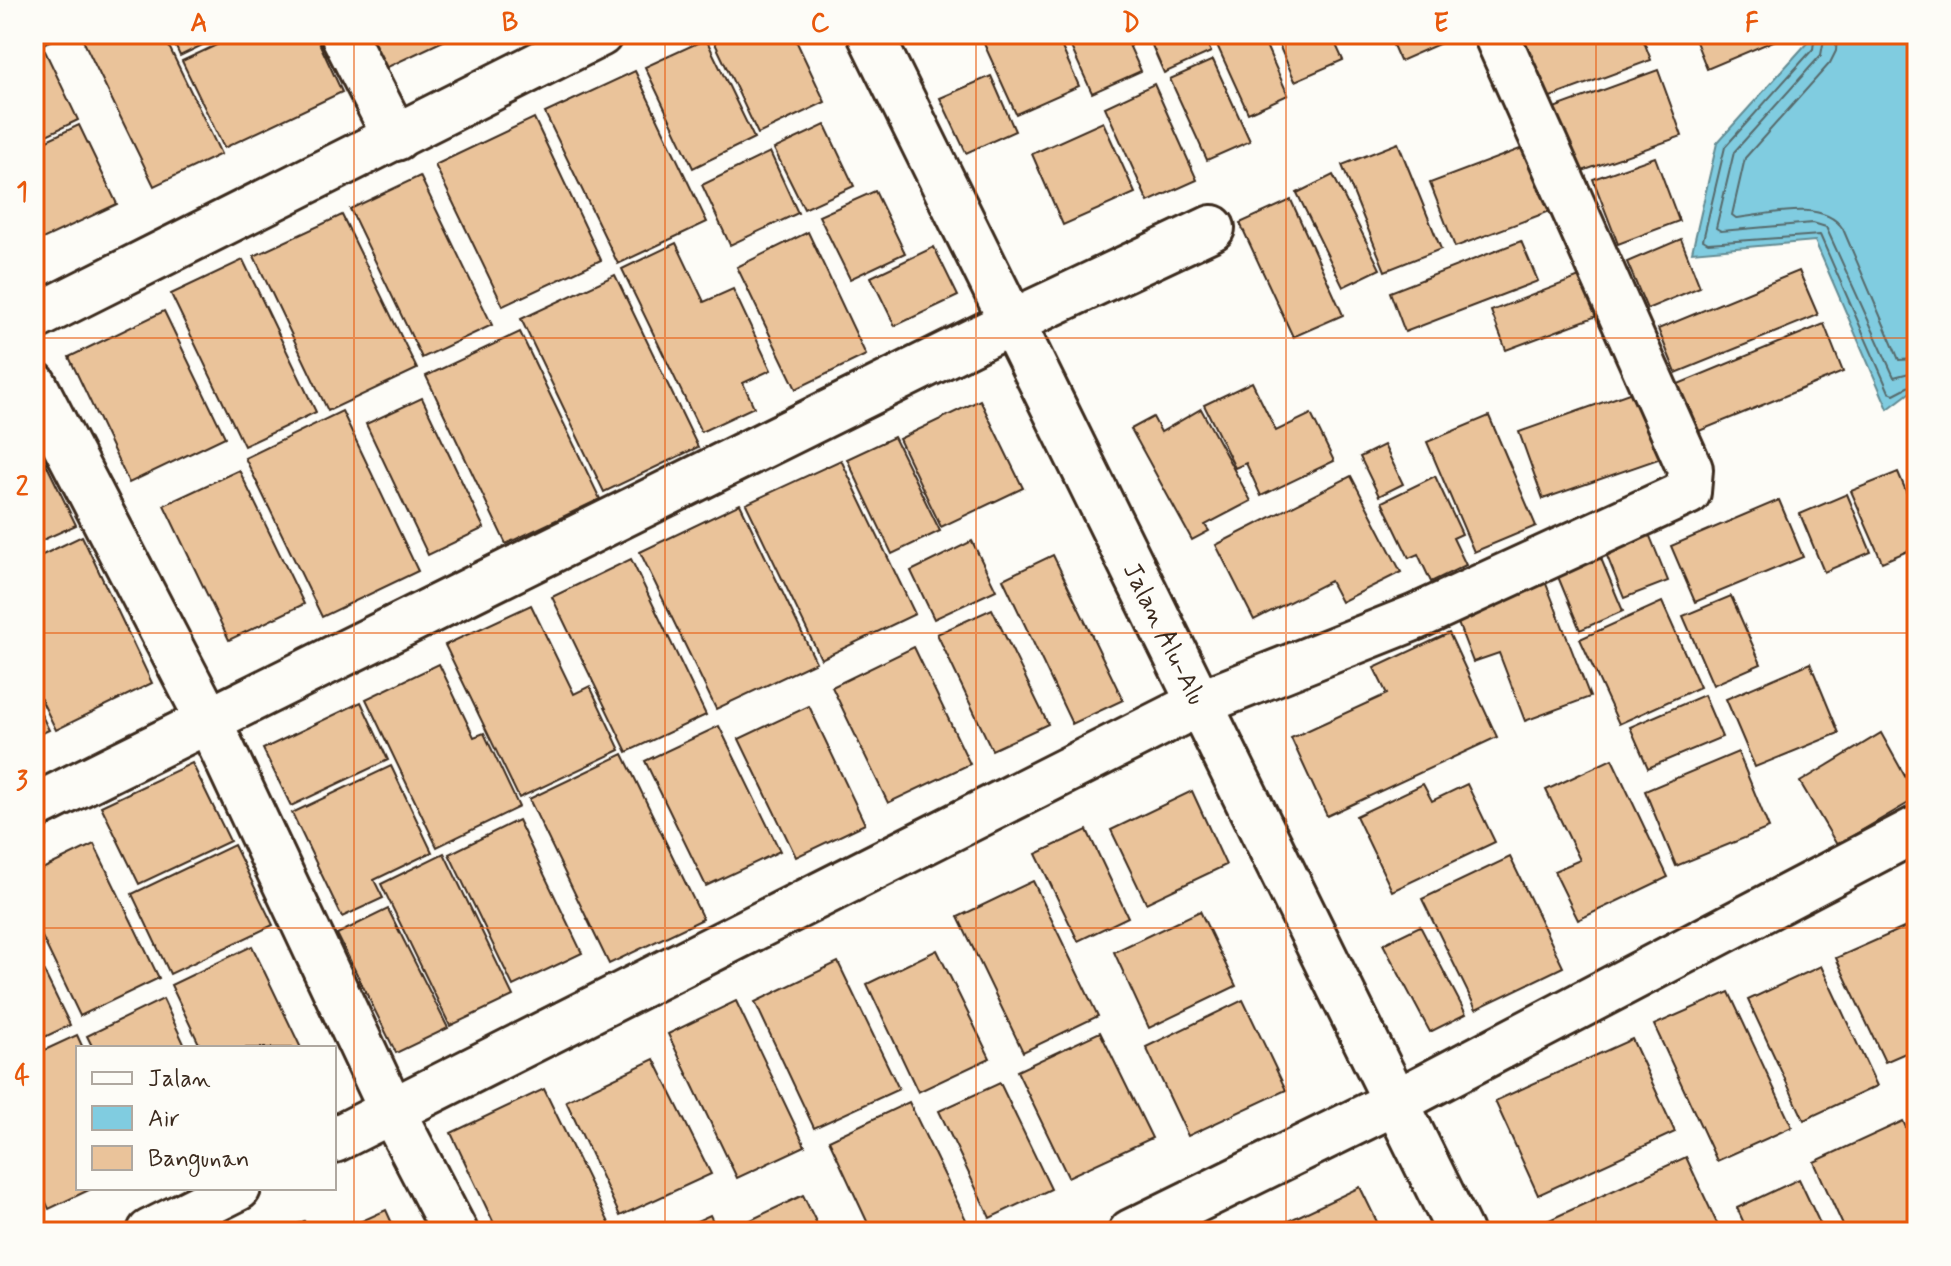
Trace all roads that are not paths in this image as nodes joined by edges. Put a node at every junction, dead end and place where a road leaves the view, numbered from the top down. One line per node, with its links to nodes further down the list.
1 (343, 34): 5 (street)
2 (600, 34): 5 (street)
3 (870, 34): 8 (street, Jalan Alu-Alu)
4 (1496, 34): 10 (street)
5 (396, 138): 7 (street)
6 (1212, 228): 8 (street)
7 (34, 318)
8 (1012, 322): 10 (street, Jalan Alu-Alu); 11 (street)
9 (34, 384): 11 (street)
10 (1200, 703): 14 (street, Jalan Alu-Alu); 15 (street)
11 (209, 721): 12 (street); 15 (street)
12 (34, 807)
13 (1914, 838): 14 (street)
14 (1396, 1102): 20 (street); 21 (street, Jalan Alu-Alu)
15 (392, 1111): 16 (street); 19 (street)
16 (336, 1139)
17 (234, 1190): 18 (street)
18 (150, 1232)
19 (455, 1232)
20 (1131, 1232)
21 (1460, 1232)

